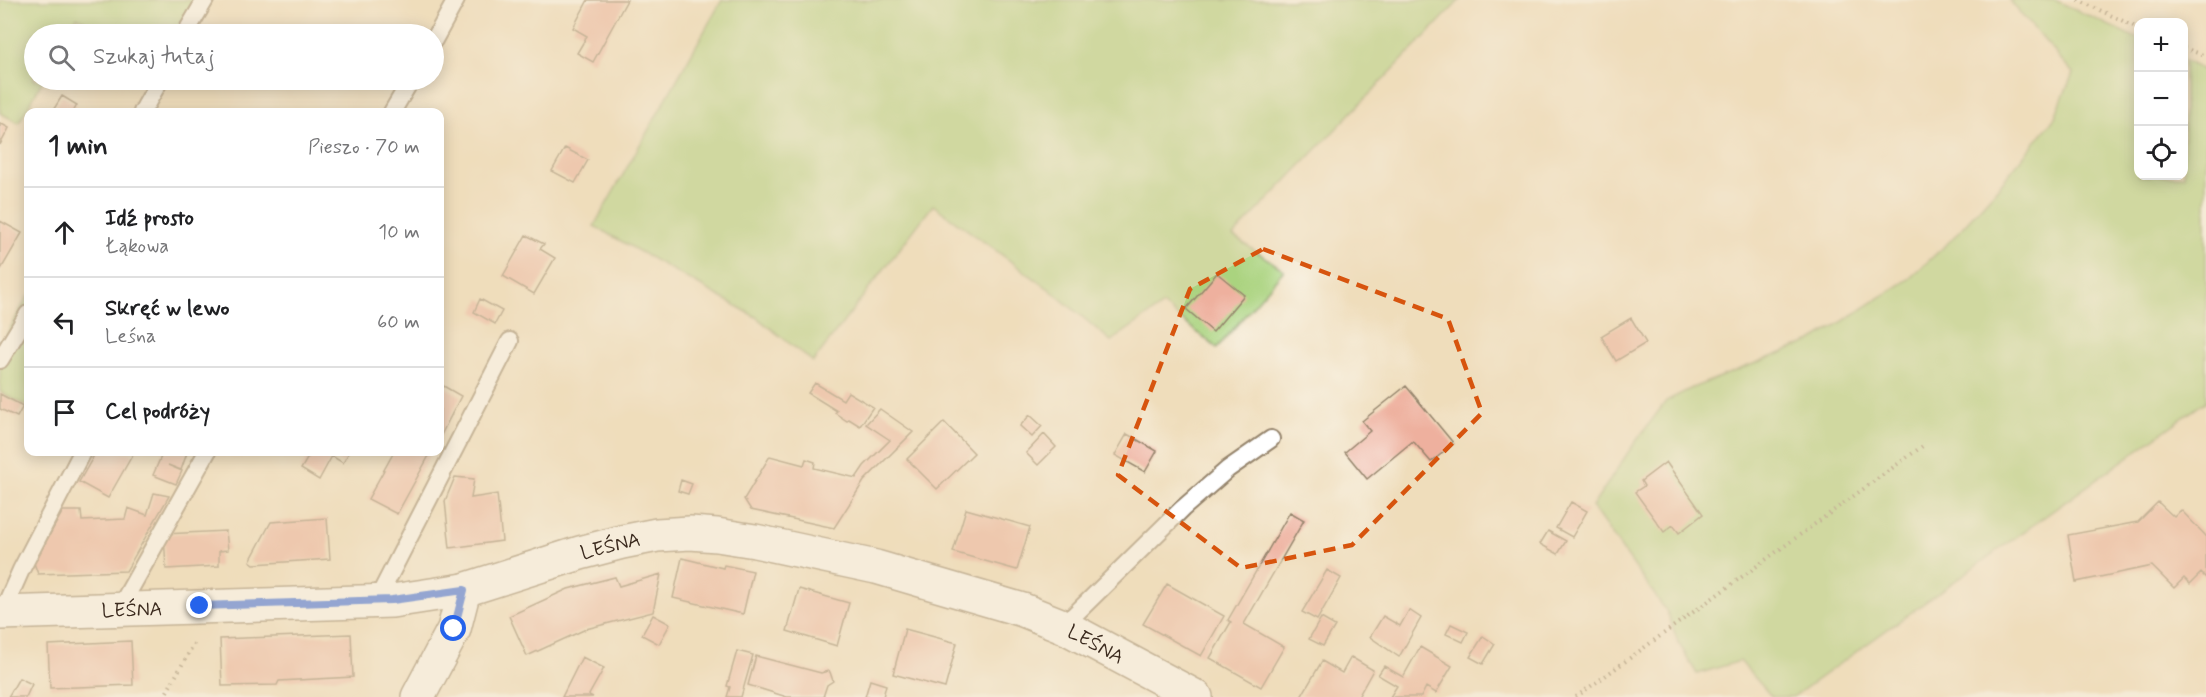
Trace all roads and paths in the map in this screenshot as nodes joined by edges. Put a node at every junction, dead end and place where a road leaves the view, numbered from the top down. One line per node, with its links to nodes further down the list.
1 (205, 0): 4 (lane)
2 (456, 0): 5 (lane)
3 (2078, 0): 6 (path)
4 (191, 24)
5 (443, 24)
6 (2134, 26)
7 (2188, 49): 8 (path)
8 (2206, 56)
9 (154, 90): 11 (lane)
10 (405, 90): 12 (lane)
11 (144, 108)
12 (394, 108)
13 (24, 321): 15 (lane)
14 (510, 341): 21 (lane)
15 (0, 360)
16 (1271, 439): 25 (lane)
17 (1924, 445): 29 (path)
18 (80, 456): 24 (lane)
19 (205, 456): 23 (lane)
20 (464, 590): 21 (street, LEŚNA); 25 (street, LEŚNA); 27 (street)
21 (377, 600): 22 (street, LEŚNA)
22 (200, 606): 23 (street, LEŚNA); 26 (path)
23 (119, 609): 24 (street, LEŚNA)
24 (1, 613)
25 (1062, 626): 28 (street, LEŚNA)
26 (164, 697)
27 (418, 697)
28 (1196, 697)
29 (1576, 697)

